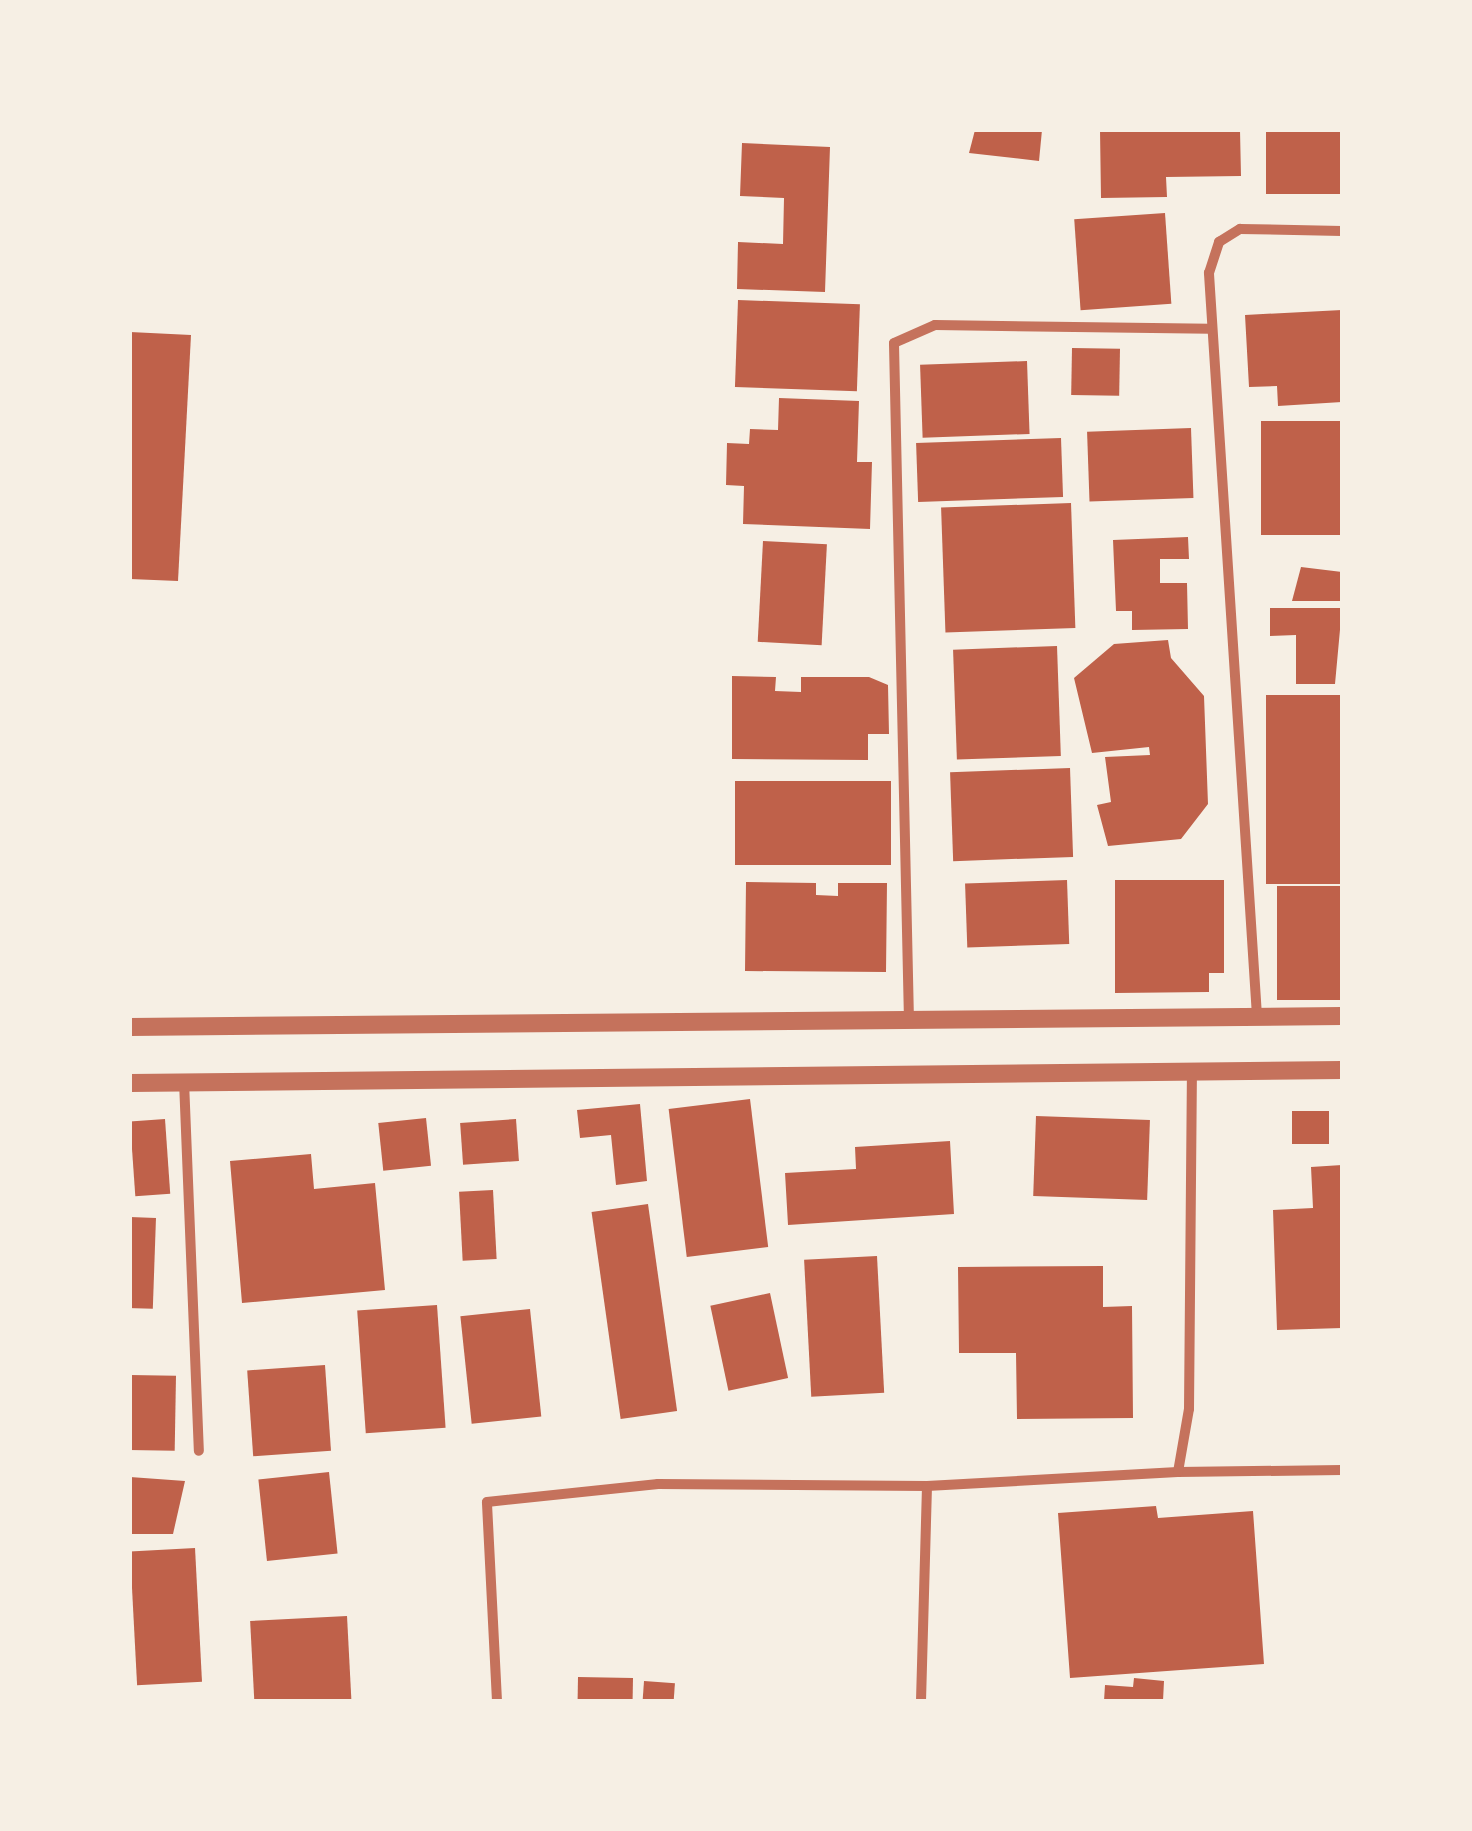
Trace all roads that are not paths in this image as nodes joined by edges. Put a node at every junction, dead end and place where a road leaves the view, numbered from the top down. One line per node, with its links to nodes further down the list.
1 (1342, 231): 2 (street)
2 (1210, 329): 3 (street); 5 (street)
3 (1257, 1016): 4 (street); 5 (street)
4 (1342, 1016)
5 (910, 1022): 6 (street)
6 (130, 1028)
7 (1342, 1070): 8 (street)
8 (1192, 1072): 9 (street); 13 (street)
9 (184, 1080): 10 (street); 11 (street)
10 (130, 1083)
11 (200, 1450)
12 (1342, 1470): 13 (street)
13 (1178, 1472): 14 (street)
14 (927, 1486): 15 (street); 16 (street)
15 (497, 1701)
16 (922, 1701)

